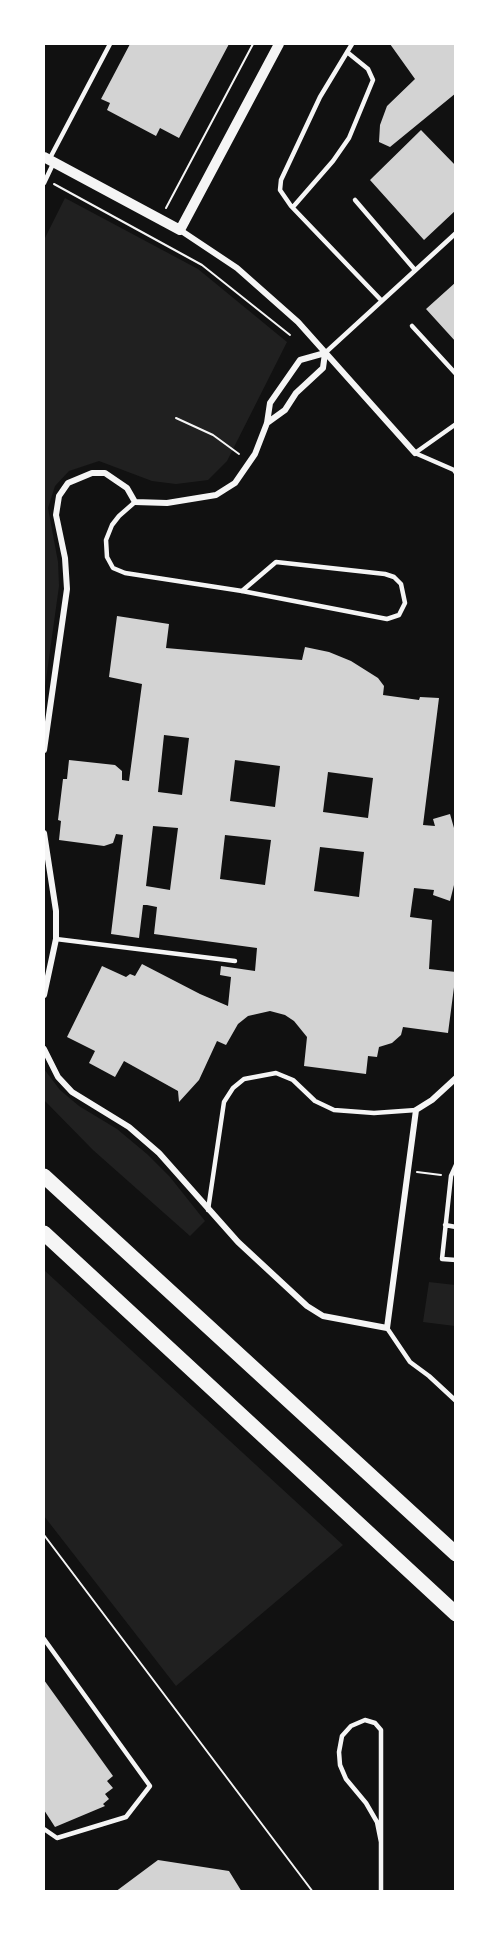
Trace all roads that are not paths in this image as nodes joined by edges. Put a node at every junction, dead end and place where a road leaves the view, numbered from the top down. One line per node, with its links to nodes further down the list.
1 (110, 44): 5 (lane)
2 (279, 44): 9 (street)
3 (352, 44): 4 (lane)
4 (347, 52): 8 (lane); 8 (lane)
5 (49, 161): 6 (lane); 9 (street)
6 (44, 181)
7 (355, 200): 11 (lane)
8 (293, 207): 12 (lane)
9 (180, 230): 14 (street)
10 (456, 233): 11 (lane)
11 (415, 270): 12 (lane)
12 (381, 300): 14 (lane)
13 (412, 326): 15 (lane)
14 (325, 353): 16 (street); 16 (street); 18 (street)
15 (456, 374)
16 (267, 423): 20 (street)
17 (456, 424): 18 (lane)
18 (415, 453): 19 (lane)
19 (455, 470)
20 (135, 502): 21 (lane); 22 (street)
21 (242, 591): 21 (lane)
22 (44, 750)
23 (44, 834): 24 (street)
24 (56, 939): 25 (lane); 26 (street)
25 (235, 961)
26 (44, 995)
27 (44, 1049): 32 (street)
28 (456, 1077): 29 (street)
29 (416, 1110): 32 (lane); 37 (street)
30 (456, 1165): 33 (lane)
31 (44, 1176): 39 (highway)
32 (208, 1210): 37 (street)
33 (445, 1225): 34 (lane); 36 (lane)
34 (456, 1227)
35 (44, 1233): 40 (highway)
36 (456, 1260)
37 (387, 1328): 38 (lane)
38 (456, 1401)
39 (456, 1554)
40 (456, 1614)
41 (44, 1639): 42 (lane)
42 (44, 1829)
43 (381, 1842): 43 (lane); 44 (lane)
44 (381, 1892)

